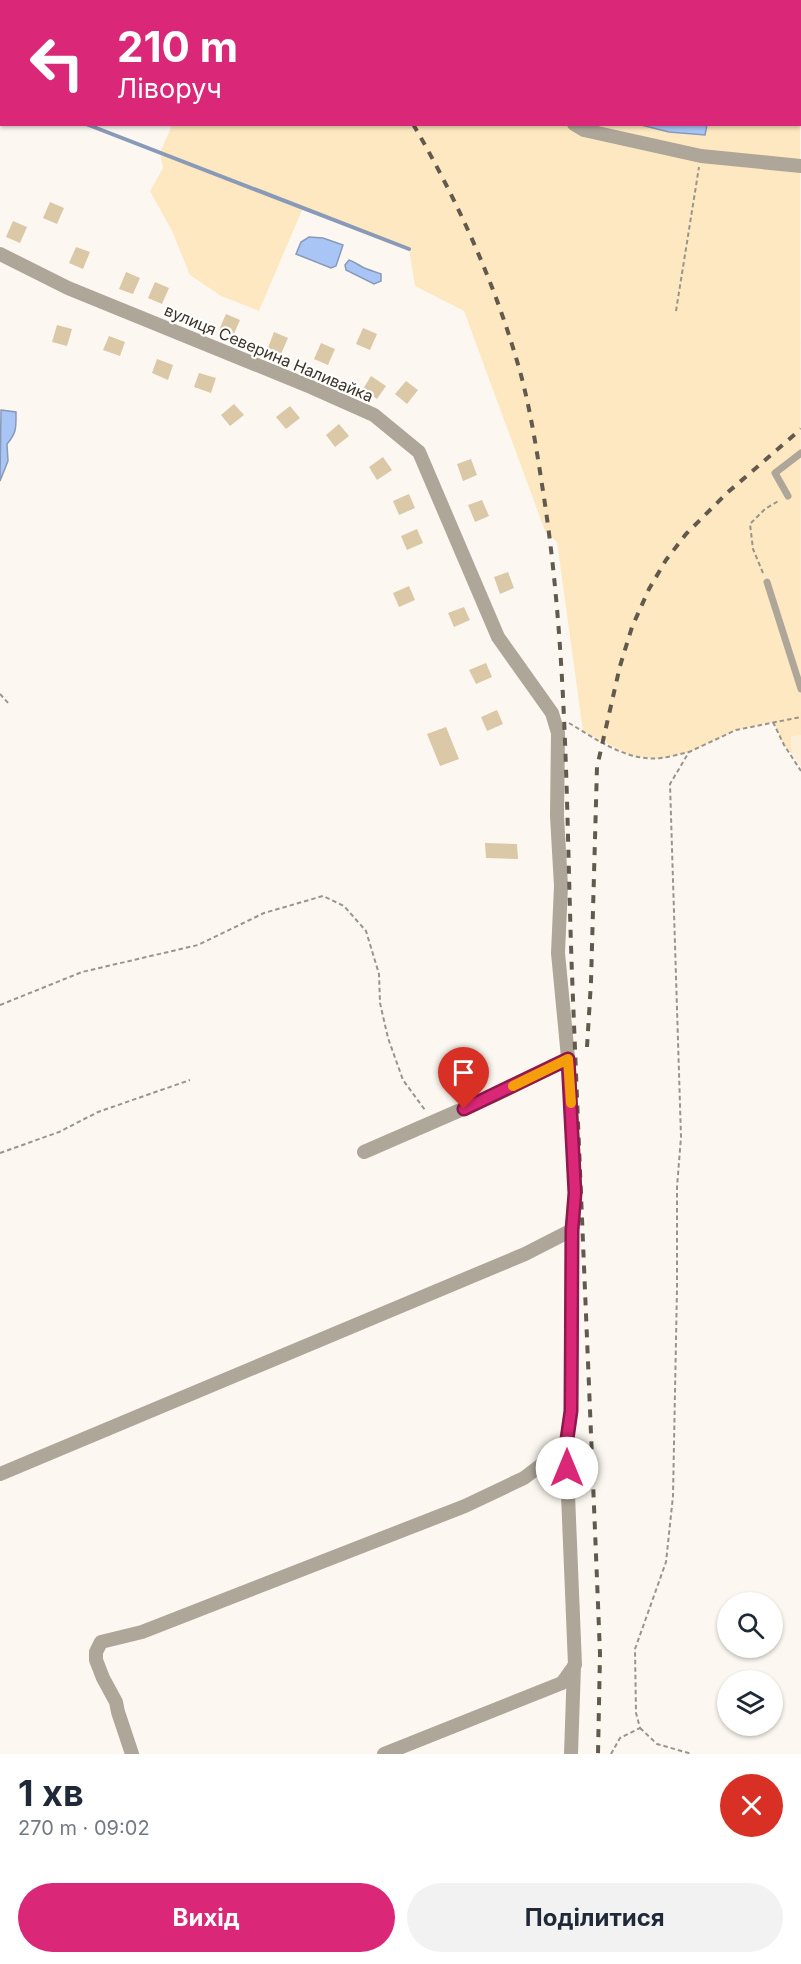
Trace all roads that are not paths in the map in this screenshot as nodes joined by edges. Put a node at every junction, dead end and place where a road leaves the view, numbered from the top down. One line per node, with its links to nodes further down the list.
1 (577, 126): 2 (street)
2 (801, 166)
3 (0, 254): 8 (street, вулиця Северина Наливайка)
4 (801, 453): 5 (lane)
5 (788, 496)
6 (766, 582): 7 (lane)
7 (801, 689)
8 (568, 1059): 9 (street); 10 (street, вулиця Северина Наливайка)
9 (364, 1152)
10 (572, 1230): 11 (street, вулиця Северина Наливайка); 12 (street)
11 (566, 1446): 13 (street, вулиця Северина Наливайка); 14 (street)
12 (0, 1474)
13 (574, 1665): 15 (street); 16 (street, вулиця Северина Наливайка)
14 (132, 1754)
15 (384, 1754)
16 (571, 1754)

